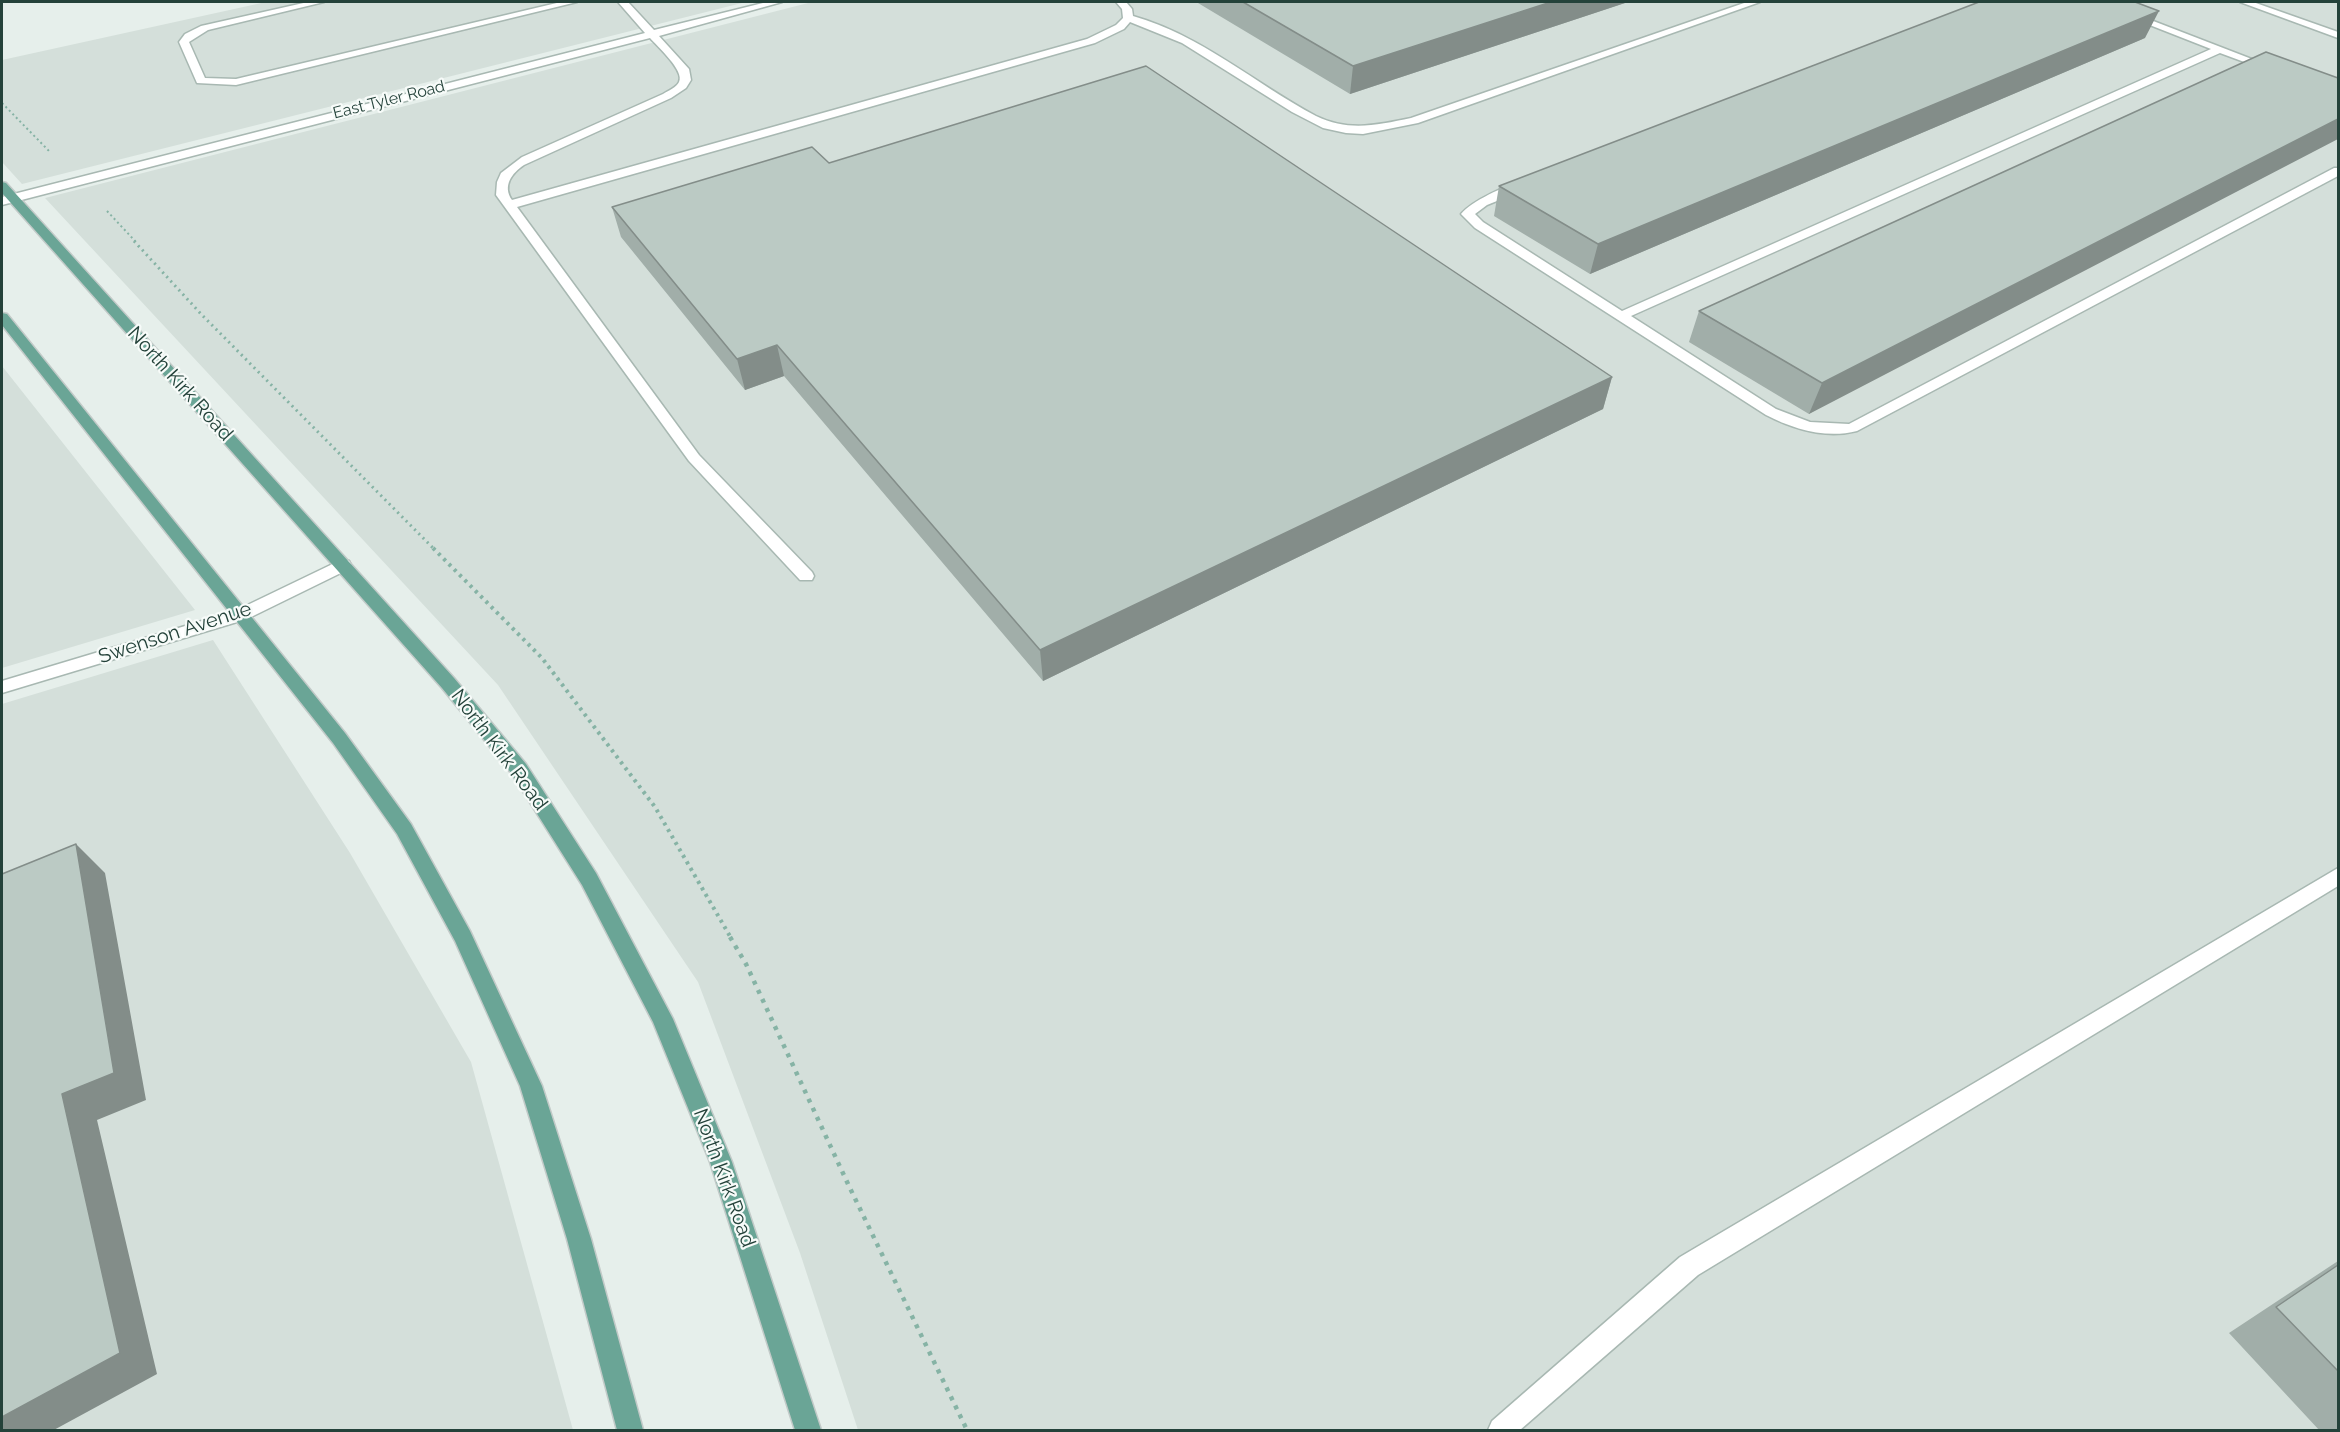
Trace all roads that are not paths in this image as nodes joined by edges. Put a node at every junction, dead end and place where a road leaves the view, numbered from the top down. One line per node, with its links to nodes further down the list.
1 (319, 2): 10 (street)
2 (527, 2): 10 (street)
3 (572, 2): 10 (street)
4 (622, 2): 12 (street)
5 (777, 2): 12 (street, East Tyler Road)
6 (1121, 2): 11 (street)
7 (1755, 2): 11 (street)
8 (2096, 2): 14 (street)
9 (2245, 2): 13 (street)
10 (535, 11)
11 (1128, 18): 19 (street)
12 (651, 34): 18 (street, East Tyler Road); 19 (street)
13 (2338, 34)
14 (2220, 49): 15 (street); 20 (street)
15 (2285, 74)
16 (2338, 171): 20 (street)
17 (1527, 184): 20 (street)
18 (5, 194): 22 (main road, North Kirk Road)
19 (509, 205): 23 (street)
20 (1621, 316)
21 (2, 317): 24 (main road)
22 (343, 565): 24 (street, Swenson Avenue); 28 (main road, North Kirk Road)
23 (806, 576)
24 (242, 615): 25 (street, Swenson Avenue); 27 (main road)
25 (2, 687)
26 (2338, 876): 29 (street)
27 (630, 1431)
28 (808, 1431)
29 (1502, 1431)

